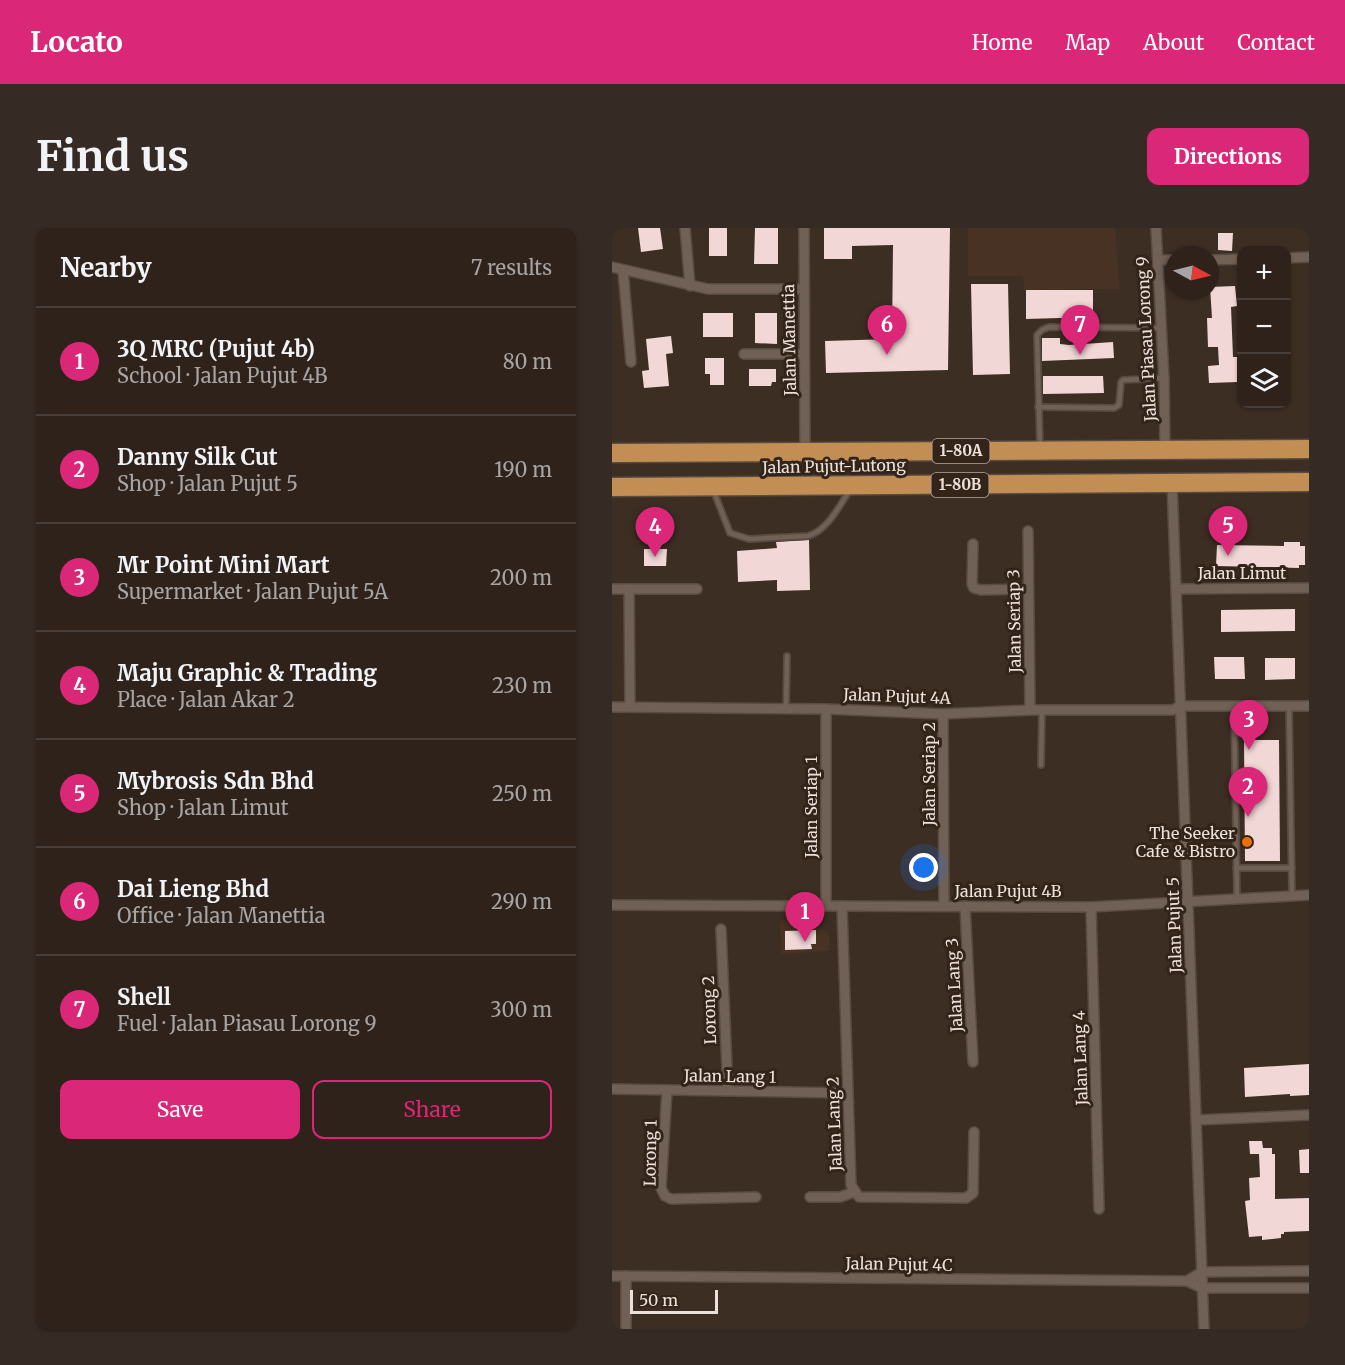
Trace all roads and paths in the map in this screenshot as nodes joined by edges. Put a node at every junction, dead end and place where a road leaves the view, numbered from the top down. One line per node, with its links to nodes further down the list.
1 (685, 228): 12 (street)
2 (804, 228): 13 (street, Jalan Manettia)
3 (1156, 228): 7 (street, Jalan Piasau Lorong 9)
4 (1309, 257): 5 (street)
5 (1291, 258)
6 (1237, 259): 9 (street)
7 (1158, 260): 8 (street); 14 (street, Jalan Piasau Lorong 9)
8 (1165, 260)
9 (1219, 260)
10 (612, 267): 11 (street)
11 (622, 270): 12 (street); 17 (street)
12 (690, 286): 13 (street)
13 (803, 289): 16 (street, Jalan Manettia)
14 (1161, 328): 18 (street, Jalan Piasau Lorong 9); 19 (lane)
15 (744, 354): 16 (street)
16 (804, 354): 23 (street, Jalan Manettia)
17 (631, 362)
18 (1164, 378): 19 (lane); 22 (street, Jalan Piasau Lorong 9)
19 (1038, 407): 21 (lane)
20 (1309, 449): 22 (highway, Jalan Pujut-Lutong / 1-80A)
21 (1040, 450): 22 (highway, Jalan Pujut-Lutong / 1-80A); 23 (highway, Jalan Pujut-Lutong / 1-80A)
22 (1166, 450)
23 (805, 452): 24 (highway, Jalan Pujut-Lutong / 1-80A)
24 (612, 453)
25 (1309, 482): 26 (highway, Jalan Pujut-Lutong / 1-80B)
26 (1172, 483): 27 (highway, Jalan Pujut-Lutong / 1-80B); 35 (street, Jalan Pujut 5)
27 (853, 485): 29 (highway, Jalan Pujut-Lutong / 1-80B); 29 (lane)
28 (612, 487): 29 (highway, Jalan Pujut-Lutong / 1-80B)
29 (711, 487)
30 (1028, 531): 34 (street, Jalan Seriap 3)
31 (973, 544): 34 (street)
32 (1309, 588): 35 (street, Jalan Limut)
33 (612, 589): 36 (street)
34 (1028, 589): 47 (street, Jalan Seriap 3)
35 (1176, 589): 40 (street, Jalan Pujut 5)
36 (629, 590): 37 (street); 44 (street)
37 (697, 590)
38 (787, 656): 45 (lane)
39 (1234, 705): 40 (street, Jalan Pujut 4A); 41 (street, Jalan Pujut 4A); 51 (lane)
40 (1180, 706): 48 (street, Jalan Pujut 4A); 56 (street, Jalan Pujut 5)
41 (1289, 706): 42 (street, Jalan Pujut 4A); 52 (lane)
42 (1309, 706)
43 (612, 707): 44 (street, Jalan Pujut 4A)
44 (630, 707): 45 (street, Jalan Pujut 4A)
45 (786, 709): 46 (street, Jalan Pujut 4A)
46 (825, 709): 49 (street, Jalan Pujut 4A); 58 (street, Jalan Seriap 1)
47 (1030, 710): 48 (street, Jalan Pujut 4A); 49 (street, Jalan Pujut 4A)
48 (1042, 710): 50 (lane)
49 (943, 714): 60 (street, Jalan Seriap 2)
50 (1041, 765)
51 (1236, 868): 52 (lane); 55 (lane)
52 (1292, 868): 54 (lane)
53 (1309, 895): 54 (street, Jalan Pujut 4B)
54 (1292, 896): 55 (street, Jalan Pujut 4B)
55 (1237, 900): 56 (street, Jalan Pujut 4B)
56 (1188, 902): 62 (street, Jalan Pujut 4B); 70 (street, Jalan Pujut 5)
57 (612, 905): 58 (street, Jalan Pujut 4B)
58 (826, 905): 59 (street, Jalan Pujut 4B)
59 (842, 906): 60 (street, Jalan Pujut 4B); 68 (street, Jalan Lang 2)
60 (945, 906): 61 (street, Jalan Pujut 4B)
61 (965, 906): 62 (street, Jalan Pujut 4B); 64 (street, Jalan Lang 3)
62 (1091, 907): 75 (street, Jalan Lang 4)
63 (721, 929): 67 (street, Lorong 2)
64 (973, 1062)
65 (612, 1089): 66 (street, Jalan Lang 1)
66 (667, 1090): 67 (street, Jalan Lang 1); 73 (street, Lorong 1)
67 (728, 1091): 68 (street, Jalan Lang 1)
68 (848, 1093): 72 (street, Jalan Lang 2)
69 (1309, 1115): 70 (street)
70 (1196, 1120): 77 (street, Jalan Pujut 5)
71 (974, 1132): 72 (street, Jalan Lang 2)
72 (854, 1192): 74 (street)
73 (756, 1197)
74 (810, 1197)
75 (1099, 1209)
76 (1309, 1271): 77 (street)
77 (1202, 1272): 80 (street); 81 (street, Jalan Pujut 5)
78 (612, 1276): 79 (street, Jalan Pujut 4C)
79 (626, 1276): 80 (street, Jalan Pujut 4C); 83 (street)
80 (1186, 1281): 81 (street)
81 (1202, 1288): 82 (street); 84 (street, Jalan Pujut 5)
82 (1309, 1288)
83 (626, 1329)
84 (1204, 1329)

